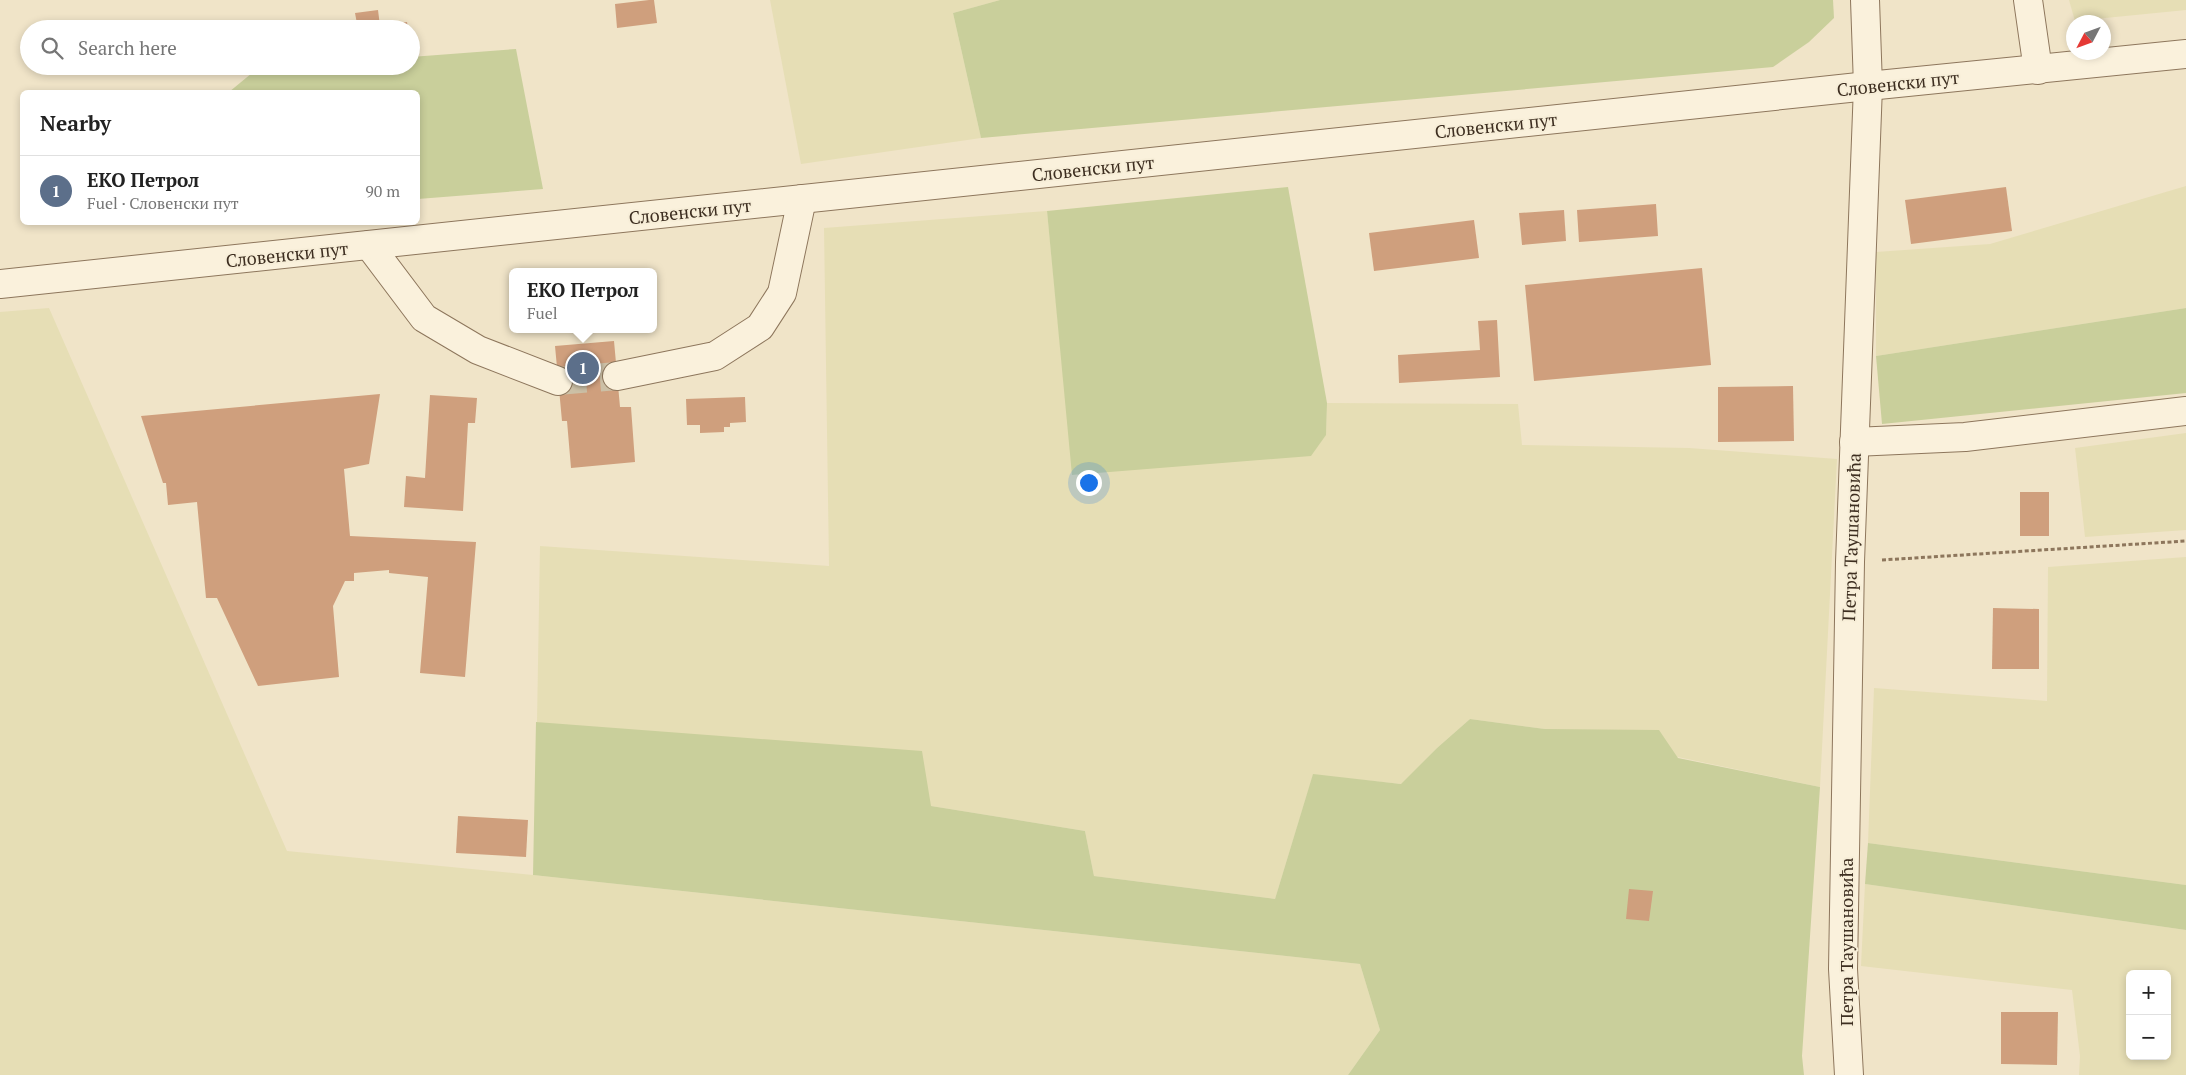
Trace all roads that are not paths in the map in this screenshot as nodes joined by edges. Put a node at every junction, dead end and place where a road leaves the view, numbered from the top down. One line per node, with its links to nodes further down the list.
1 (1865, 0): 5 (street, Петра Таушановића)
2 (2028, 0): 4 (street)
3 (2186, 54): 4 (street, Словенски пут)
4 (2038, 70): 5 (street, Словенски пут)
5 (1868, 86): 6 (street, Словенски пут); 12 (street, Петра Таушановића)
6 (802, 199): 7 (street, Словенски пут); 9 (street)
7 (369, 245): 8 (street, Словенски пут); 10 (street)
8 (0, 284)
9 (617, 376)
10 (558, 381)
11 (2186, 411): 12 (street)
12 (1854, 442): 13 (street, Петра Таушановића)
13 (1849, 1075)

